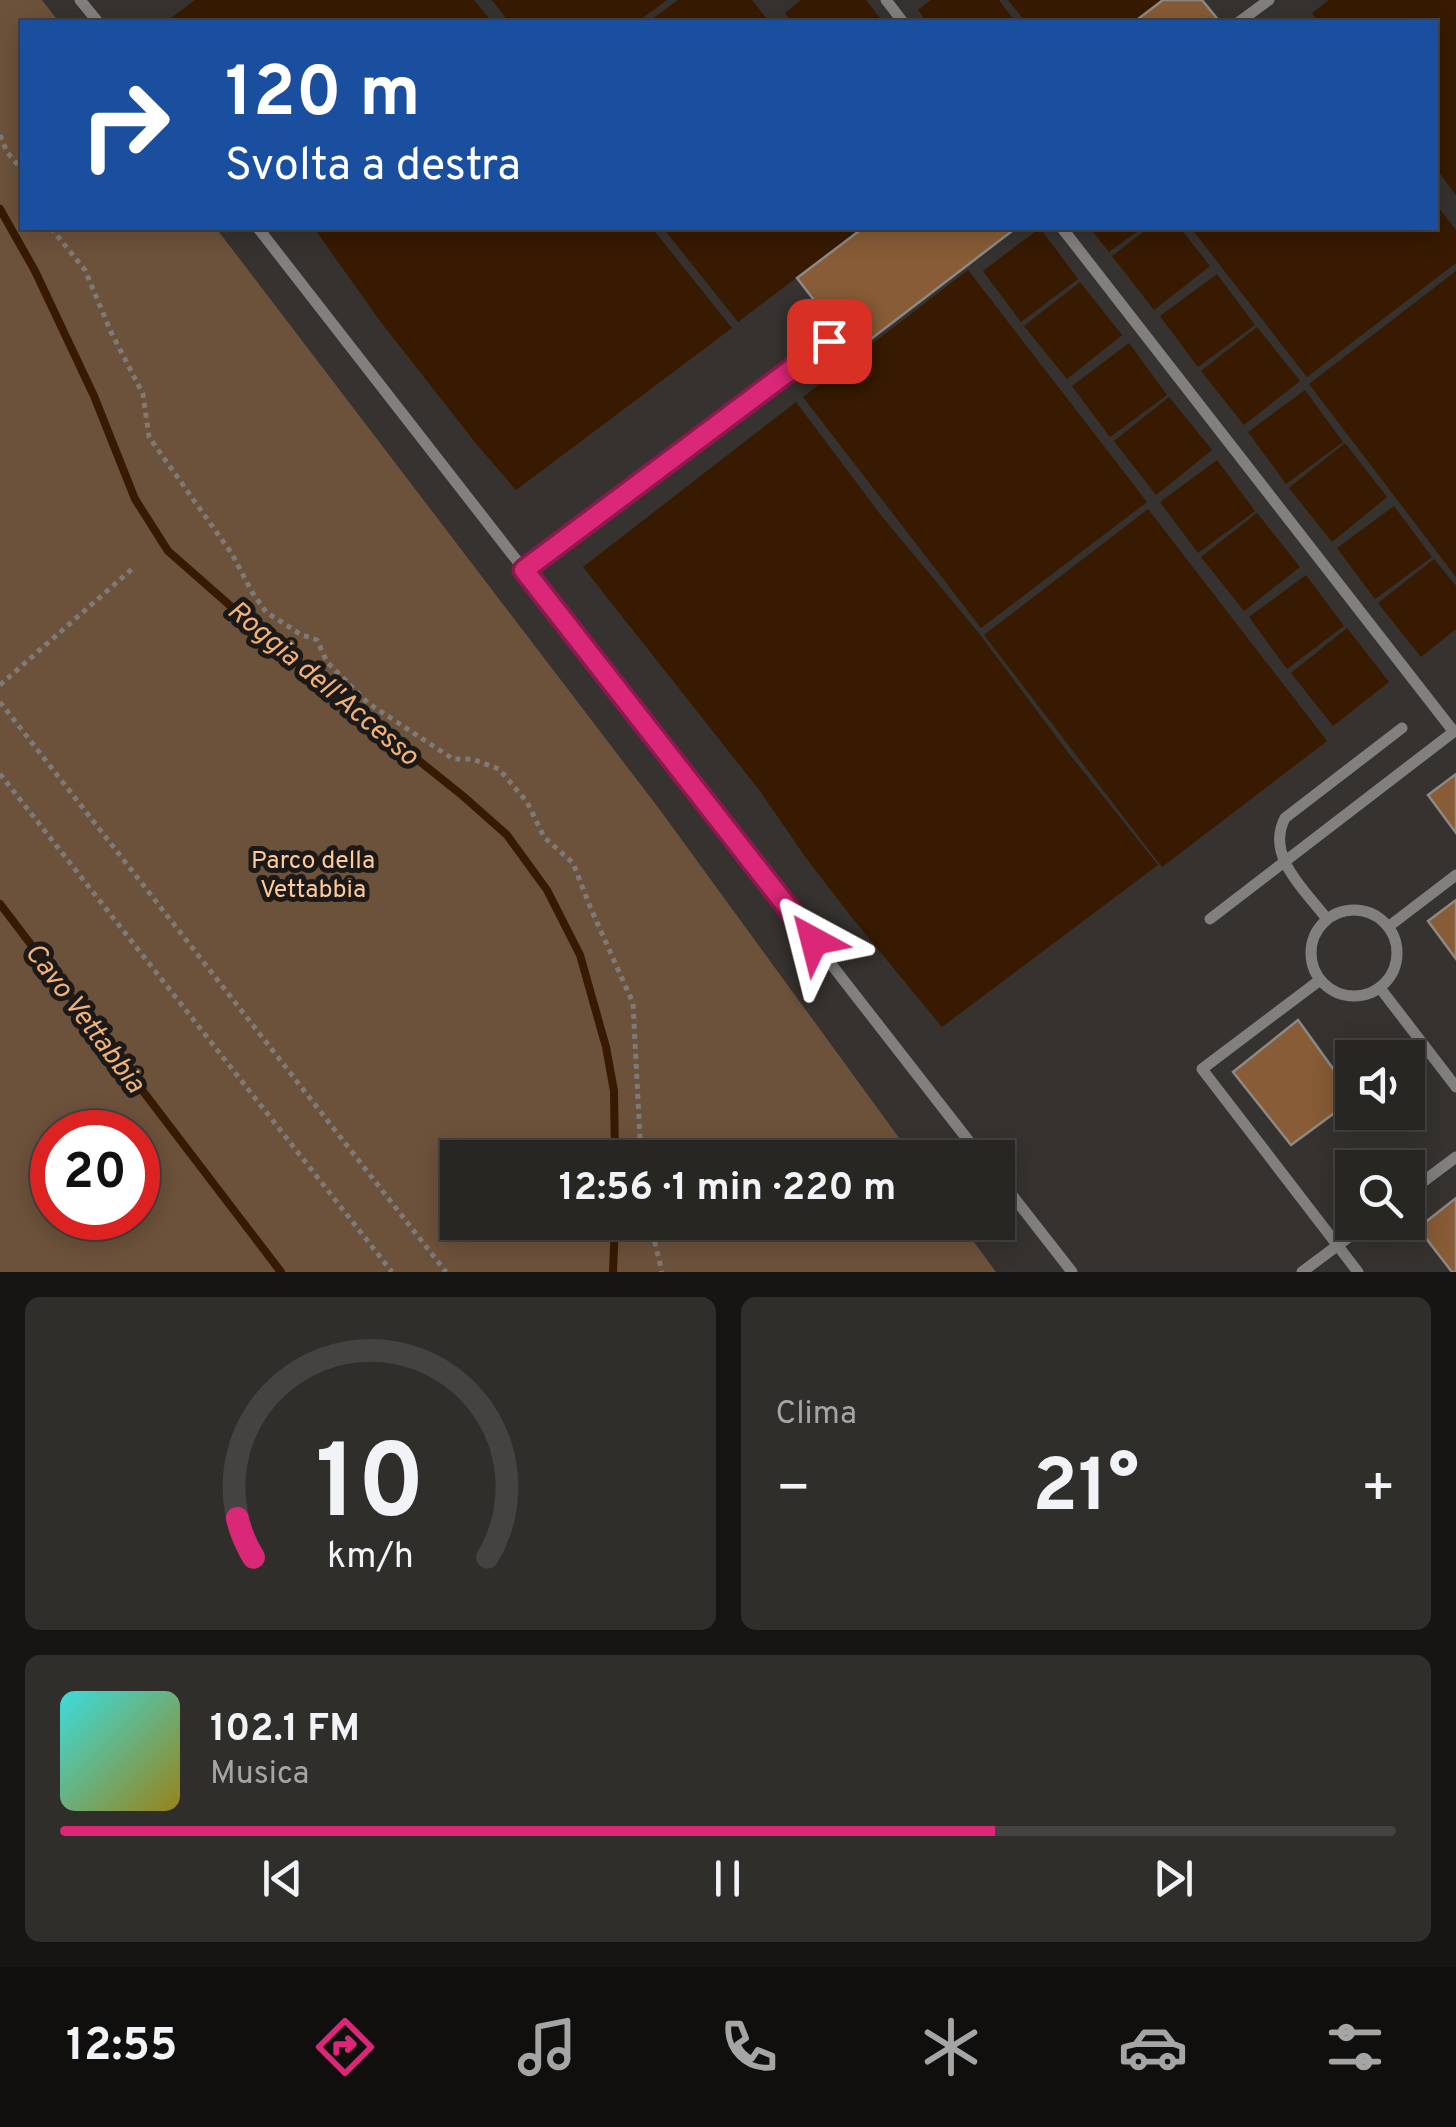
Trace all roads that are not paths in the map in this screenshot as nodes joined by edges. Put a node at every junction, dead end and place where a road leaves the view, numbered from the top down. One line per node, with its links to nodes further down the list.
1 (80, 0): 4 (lane)
2 (886, 0): 5 (lane)
3 (1269, 0): 6 (lane)
4 (96, 20)
5 (901, 20)
6 (1241, 20)
7 (260, 230): 10 (lane)
8 (1064, 230): 12 (lane)
9 (829, 341): 10 (lane)
10 (524, 570): 23 (lane)
11 (1402, 728): 13 (lane)
12 (1455, 731): 13 (lane)
13 (1283, 862): 15 (lane); 16 (lane)
14 (1456, 876): 17 (lane)
15 (1210, 919)
16 (1327, 919): 17 (lane); 18 (lane)
17 (1388, 926): 19 (lane)
18 (1320, 980): 19 (lane); 28 (lane)
19 (1380, 988): 21 (lane)
20 (1456, 1062): 21 (lane)
21 (1444, 1071): 22 (lane)
22 (1456, 1088)
23 (968, 1140)
24 (1456, 1157): 25 (lane)
25 (1425, 1181)
26 (1015, 1199): 29 (lane)
27 (1346, 1240): 28 (lane)
28 (1338, 1246): 30 (lane); 31 (lane)
29 (1072, 1272)
30 (1302, 1272)
31 (1358, 1272)

